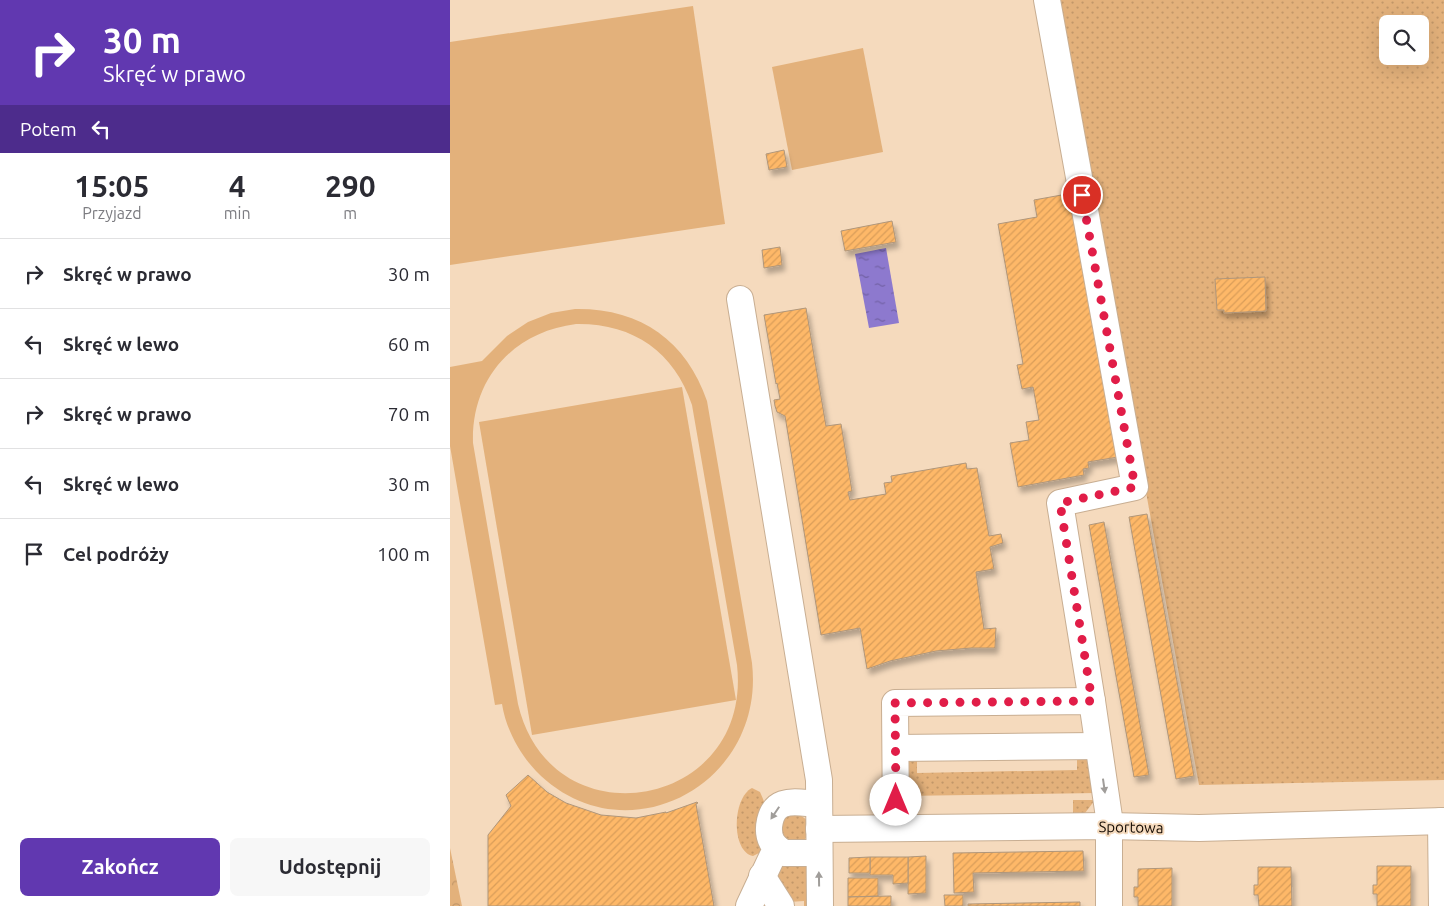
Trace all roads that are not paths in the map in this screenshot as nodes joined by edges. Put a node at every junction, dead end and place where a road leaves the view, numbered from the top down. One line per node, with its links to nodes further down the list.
1 (1046, 0): 3 (street)
2 (740, 300): 9 (street)
3 (1092, 701): 4 (street); 5 (street)
4 (1098, 746): 5 (street); 7 (street, one-way to 7)
5 (896, 748): 8 (street)
6 (1442, 821): 7 (street, Sportowa); 16 (street)
7 (1108, 826): 8 (street, Sportowa); 15 (street)
8 (896, 828): 9 (street, Sportowa)
9 (819, 829): 10 (street); 10 (street, one-way to 10); 14 (street, one-way to 9)
10 (778, 849): 11 (street)
11 (762, 876): 12 (street); 13 (street)
12 (749, 906)
13 (781, 906)
14 (820, 906)
15 (1109, 906)
16 (1442, 906)

